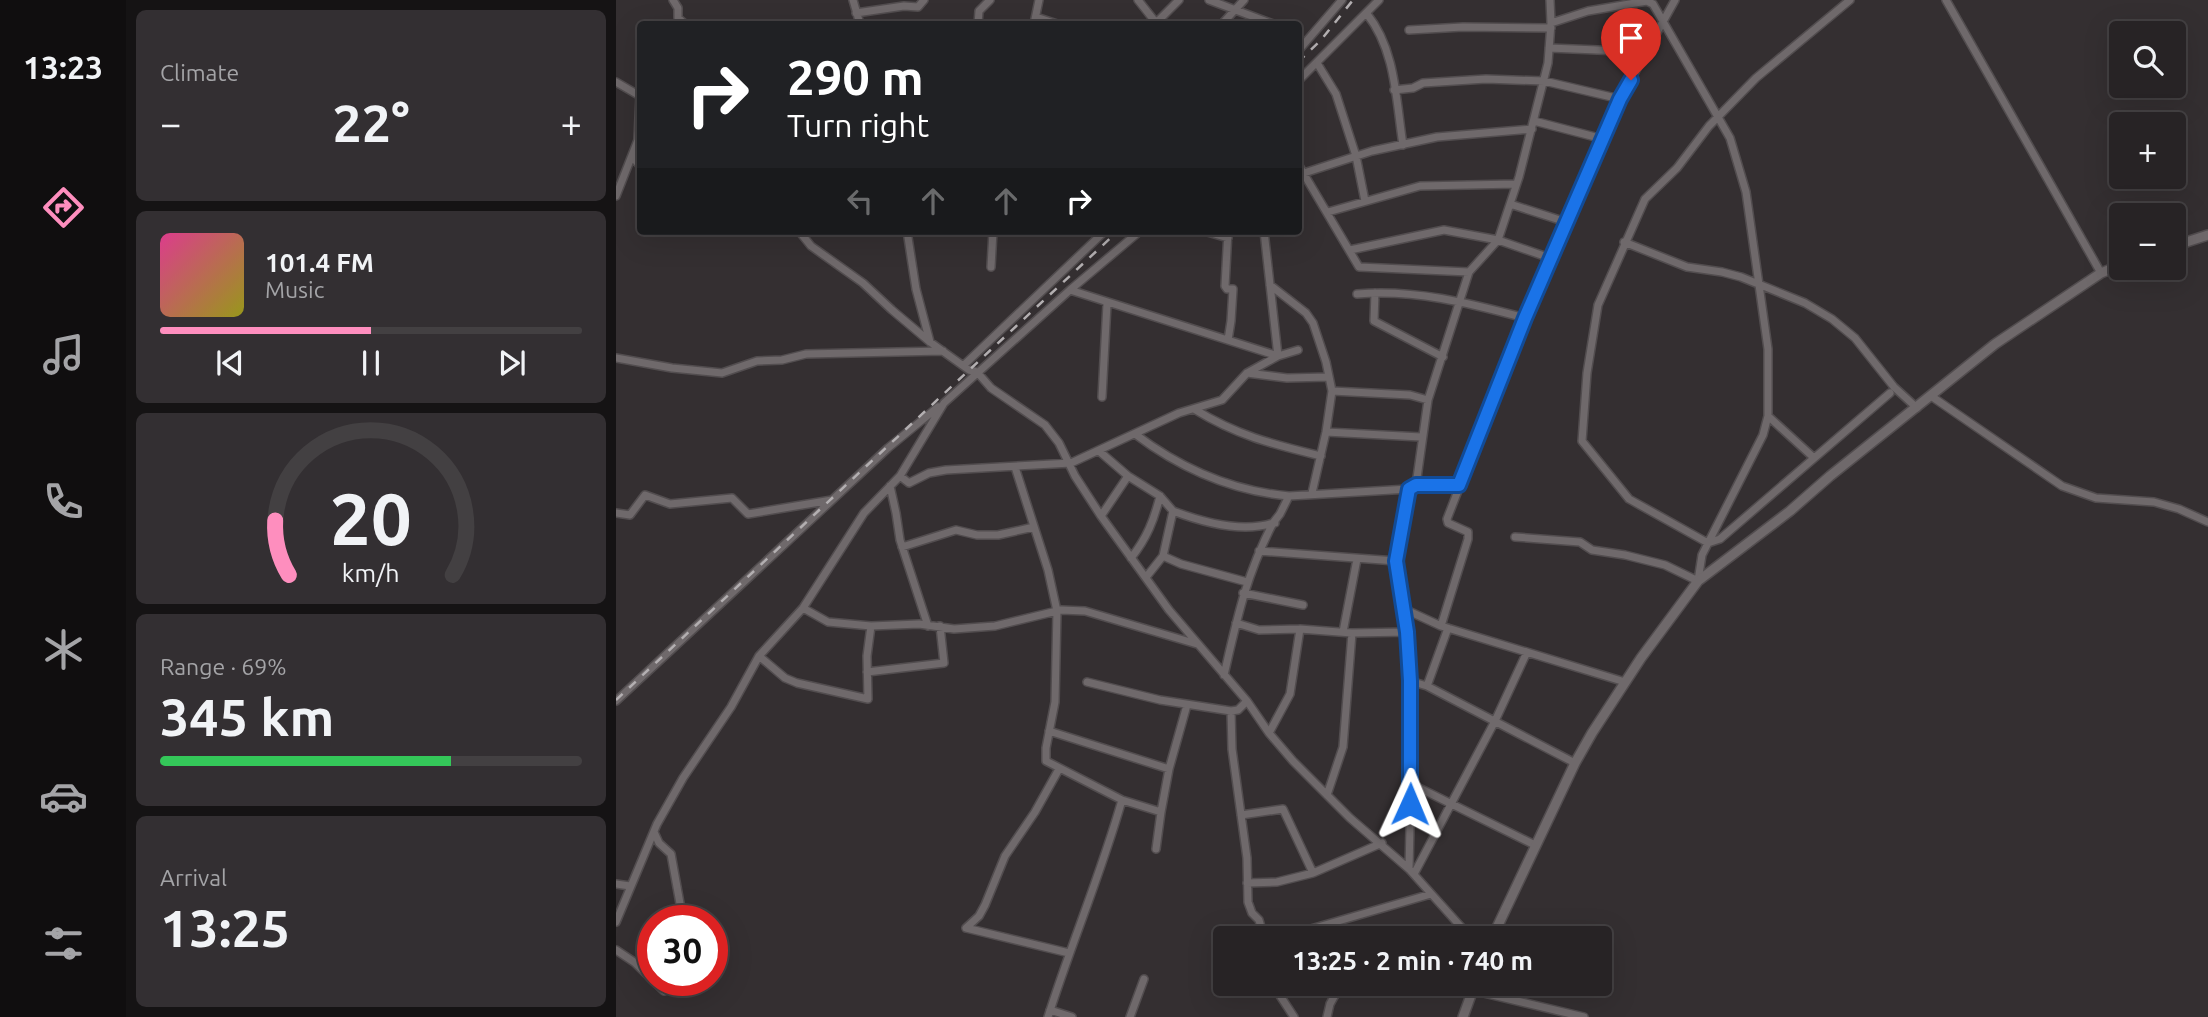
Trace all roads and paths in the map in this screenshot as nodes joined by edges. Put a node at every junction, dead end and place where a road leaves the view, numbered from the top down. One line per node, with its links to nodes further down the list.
1 (673, 0): 19 (street)
2 (853, 0): 17 (street)
3 (924, 0): 17 (street)
4 (989, 0): 21 (street)
5 (1039, 0): 22 (street)
6 (1138, 0): 23 (street)
7 (1179, 0): 24 (street)
8 (1209, 0): 16 (street)
9 (1244, 0): 16 (street)
10 (1342, 0): 31 (street)
11 (1379, 0): 18 (street)
12 (1550, 0): 28 (street)
13 (1675, 0): 27 (street)
14 (1850, 0): 42 (street)
15 (1946, 0): 74 (street)
16 (1236, 9): 25 (street); 26 (street)
17 (856, 13): 20 (street)
18 (1367, 14): 35 (street); 39 (street)
19 (677, 21)
20 (859, 21)
21 (978, 21)
22 (1035, 21)
23 (1155, 21)
24 (1160, 21)
25 (1225, 21)
26 (1266, 21)
27 (1663, 21): 28 (street); 34 (street); 42 (street)
28 (1551, 25): 29 (street); 33 (street)
29 (1409, 30)
30 (1302, 39): 31 (street)
31 (1307, 42): 32 (street)
32 (1302, 47)
33 (1549, 48): 34 (street); 37 (street)
34 (1646, 52): 41 (street)
35 (1317, 63): 36 (street); 48 (street)
36 (1302, 77)
37 (1544, 81): 39 (street); 41 (street); 43 (street)
38 (616, 82): 40 (street)
39 (1394, 90): 46 (street)
40 (637, 94)
41 (1620, 99): 44 (street)
42 (1718, 117): 67 (street); 76 (street)
43 (1533, 125): 44 (street); 46 (street); 52 (street)
44 (1603, 139): 57 (street)
45 (637, 142): 47 (street)
46 (1403, 145): 48 (street)
47 (632, 156): 49 (street); 53 (street)
48 (1356, 156): 51 (street); 54 (street)
49 (637, 162)
50 (1302, 170): 51 (street)
51 (1304, 173): 56 (street)
52 (1516, 184): 54 (street); 55 (street)
53 (616, 196)
54 (1365, 201): 56 (street)
55 (1510, 204): 57 (street); 66 (street)
56 (1328, 212): 69 (street)
57 (1566, 222): 70 (street)
58 (802, 235): 84 (street)
59 (908, 235): 84 (street)
60 (993, 235): 71 (street)
61 (1101, 235): 90 (street)
62 (1135, 235): 77 (street)
63 (1228, 235): 83 (street)
64 (1264, 235): 75 (street)
65 (2208, 235): 68 (street)
66 (1498, 240): 69 (street); 70 (street); 73 (street)
67 (1624, 242): 76 (street); 127 (street)
68 (2186, 242)
69 (1350, 250): 73 (street)
70 (1550, 258): 82 (street)
71 (991, 267)
72 (2109, 270): 74 (street)
73 (1469, 272): 80 (street)
74 (2101, 274): 96 (street)
75 (1270, 284): 87 (street); 93 (street)
76 (1760, 284): 100 (street); 102 (street)
77 (1070, 290): 81 (street); 91 (street)
78 (1375, 293): 79 (street); 80 (street); 88 (street)
79 (1357, 295)
80 (1459, 300): 82 (street); 88 (street)
81 (1107, 304): 83 (street); 98 (street)
82 (1525, 318): 113 (street)
83 (1228, 340): 87 (street)
84 (930, 342): 85 (street)
85 (943, 351): 89 (street); 90 (street)
86 (1298, 351): 87 (street)
87 (1278, 356): 92 (street)
88 (1443, 357): 99 (street)
89 (616, 358)
90 (964, 365): 91 (street)
91 (977, 372): 97 (street); 109 (street)
92 (1247, 373): 93 (street); 101 (street)
93 (1329, 377): 94 (street)
94 (1332, 391): 99 (street); 103 (street)
95 (1891, 393): 108 (street)
96 (1931, 396): 100 (street); 124 (street)
97 (951, 397): 111 (street); 119 (street)
98 (1102, 397)
99 (1428, 400): 105 (street)
100 (1917, 408): 135 (street)
101 (1195, 409): 104 (street); 107 (street)
102 (1768, 416): 108 (street); 127 (street)
103 (1326, 432): 105 (street); 107 (street)
104 (1135, 434): 106 (street); 118 (street)
105 (1421, 438): 115 (street)
106 (1099, 451): 109 (street); 112 (street)
107 (1321, 456): 116 (street)
108 (1813, 457): 127 (street)
109 (1071, 463): 110 (street); 122 (street)
110 (1015, 467): 111 (street); 125 (street)
111 (900, 476): 114 (street)
112 (1128, 476): 117 (street); 122 (street)
113 (1459, 485): 115 (street); 146 (street)
114 (890, 486): 128 (street); 139 (street)
115 (1413, 487): 116 (street); 133 (street)
116 (1312, 493): 118 (street)
117 (1160, 496): 120 (street); 131 (street)
118 (1289, 496): 123 (street)
119 (833, 500): 121 (street); 160 (street)
120 (1173, 511): 123 (street); 130 (street)
121 (616, 513)
122 (1101, 516): 131 (street)
123 (1274, 523): 129 (street)
124 (2208, 523)
125 (1034, 527): 128 (street); 141 (street)
126 (1515, 537): 135 (street)
127 (1708, 543): 135 (street)
128 (902, 547): 144 (street)
129 (1259, 551): 132 (street); 136 (street)
130 (1163, 556): 134 (street); 136 (street)
131 (1131, 558): 134 (street)
132 (1357, 559): 133 (street); 148 (street)
133 (1396, 561): 140 (street)
134 (1147, 576): 151 (street)
135 (1698, 581): 158 (street)
136 (1247, 582): 137 (street)
137 (1243, 593): 138 (street); 142 (street)
138 (1303, 605)
139 (803, 608): 143 (street); 153 (street)
140 (1402, 608): 146 (street); 149 (street)
141 (1057, 611): 145 (street); 151 (street); 165 (street)
142 (1236, 623): 147 (street); 155 (street)
143 (871, 626): 144 (street); 154 (street)
144 (928, 626): 145 (street)
145 (940, 626): 154 (street)
146 (1445, 627): 152 (street); 159 (street)
147 (1300, 629): 148 (street); 166 (street)
148 (1343, 632): 150 (street)
149 (1407, 632): 150 (street); 156 (street)
150 (1352, 633): 171 (street)
151 (1197, 644): 155 (street)
152 (1527, 652): 158 (street); 164 (street)
153 (759, 656): 154 (street); 176 (street)
154 (867, 672)
155 (1224, 675): 161 (street)
156 (1410, 681): 159 (street); 170 (street)
157 (1087, 682): 162 (street)
158 (1625, 682): 167 (street)
159 (1427, 686): 164 (street)
160 (616, 701)
161 (1247, 701): 163 (street); 166 (street)
162 (1186, 705): 163 (street); 169 (street)
163 (1231, 711): 175 (street)
164 (1495, 721): 167 (street); 173 (street)
165 (1049, 731): 168 (street); 169 (street)
166 (1269, 733): 171 (street)
167 (1575, 763): 178 (street)
168 (1059, 769): 172 (street); 193 (street)
169 (1169, 769): 174 (street)
170 (1411, 784): 173 (street); 180 (street)
171 (1327, 795): 177 (street)
172 (1122, 800): 174 (street); 193 (street)
173 (1452, 805): 178 (street); 180 (street)
174 (1161, 812): 179 (street)
175 (1241, 815): 181 (street); 182 (street)
176 (654, 832): 184 (street); 186 (street)
177 (1382, 843): 180 (street); 181 (street)
178 (1535, 845): 191 (street)
179 (1156, 849)
180 (1411, 872): 185 (street)
181 (1312, 873): 182 (street)
182 (1247, 883): 188 (street)
183 (616, 884): 184 (street)
184 (630, 886): 187 (street)
185 (1431, 894): 189 (street); 190 (street)
186 (680, 905)
187 (617, 917)
188 (1261, 926)
189 (1321, 926)
190 (1460, 926)
191 (1498, 926)
192 (616, 950): 194 (street)
193 (1069, 953): 200 (street)
194 (637, 964)
195 (1144, 979): 202 (street)
196 (1280, 996): 203 (street)
197 (1335, 996): 204 (street)
198 (1470, 996): 205 (street)
199 (1509, 996): 206 (street)
200 (1049, 1013): 201 (street)
201 (1072, 1017)
202 (1130, 1017)
203 (1294, 1017)
204 (1327, 1017)
205 (1463, 1017)
206 (1584, 1017)

